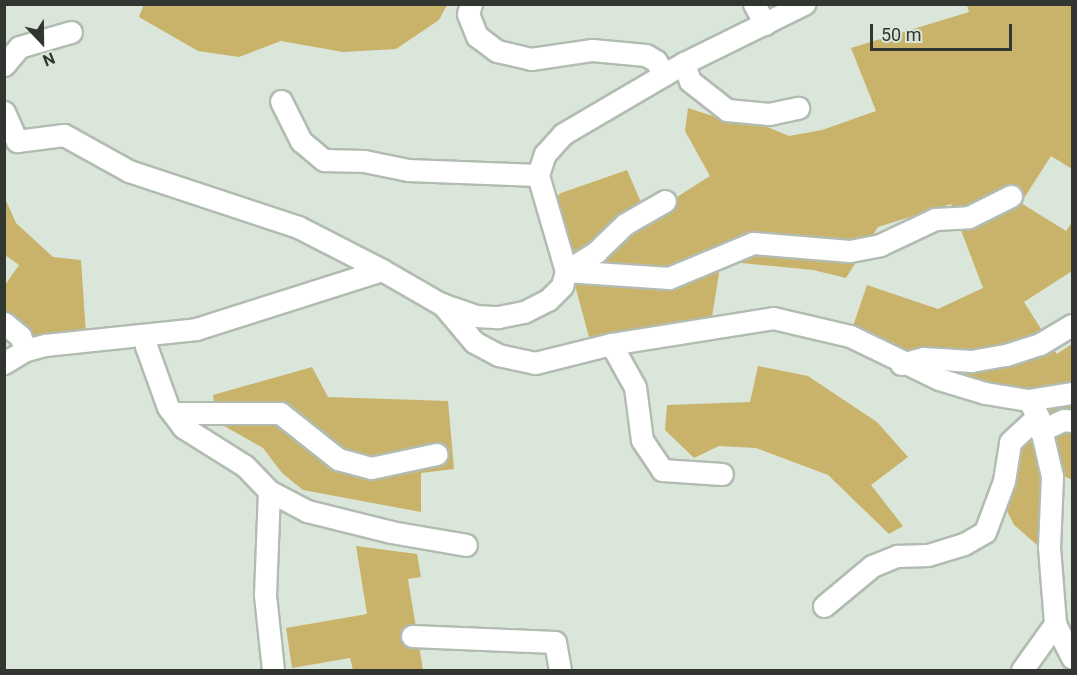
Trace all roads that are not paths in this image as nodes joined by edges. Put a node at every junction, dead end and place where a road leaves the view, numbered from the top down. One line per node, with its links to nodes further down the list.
1 (471, 4): 8 (street)
2 (754, 4): 4 (street)
3 (804, 4): 4 (street)
4 (765, 24): 6 (street)
5 (71, 32): 7 (street)
6 (684, 63): 8 (street); 10 (street)
7 (4, 64)
8 (664, 75): 12 (street)
9 (281, 101): 12 (street)
10 (798, 108)
11 (4, 112): 15 (street)
12 (538, 175): 16 (street)
13 (1011, 196): 16 (street)
14 (665, 201): 16 (street)
15 (382, 270): 17 (street); 20 (street)
16 (566, 272): 17 (street)
17 (441, 304): 21 (street)
18 (4, 322): 22 (street)
19 (1072, 325): 24 (street)
20 (146, 335): 22 (street); 26 (street)
21 (611, 344): 24 (street); 30 (street)
22 (26, 350): 23 (street)
23 (4, 363)
24 (901, 364): 27 (street)
25 (1072, 393): 27 (street)
26 (173, 413): 29 (street); 33 (street)
27 (1035, 416): 28 (street); 31 (street); 35 (street)
28 (1072, 421)
29 (437, 454)
30 (723, 474)
31 (1052, 476): 32 (street); 36 (street)
32 (1072, 487)
33 (269, 490): 34 (street); 39 (street)
34 (466, 544)
35 (824, 606)
36 (1055, 624): 38 (street); 41 (street)
37 (412, 636): 40 (street)
38 (1072, 658)
39 (273, 670)
40 (560, 670)
41 (1022, 670)

